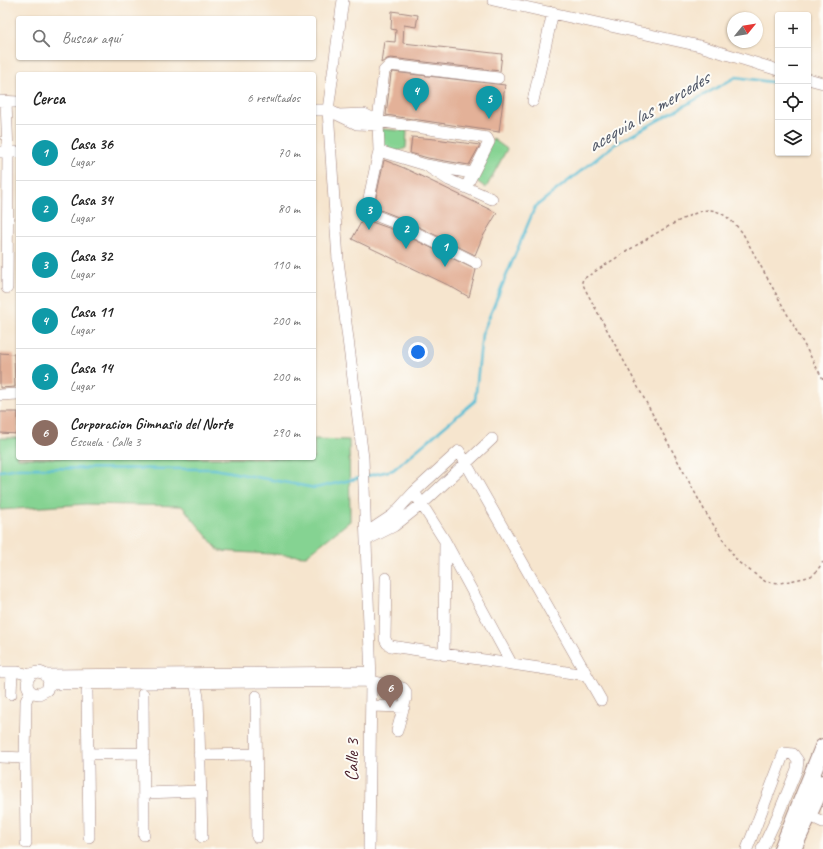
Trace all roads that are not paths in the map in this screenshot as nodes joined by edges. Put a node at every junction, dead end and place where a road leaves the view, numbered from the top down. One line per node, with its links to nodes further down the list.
1 (343, 0): 12 (street, Calle 3)
2 (493, 0): 3 (street)
3 (552, 12): 4 (street); 8 (street)
4 (775, 69)
5 (498, 78): 13 (street)
6 (811, 80): 7 (street)
7 (823, 83)
8 (533, 101)
9 (3, 102): 10 (street); 15 (street)
10 (16, 102)
11 (316, 110): 12 (street)
12 (328, 110): 13 (street); 29 (street, Calle 3)
13 (378, 123): 14 (street); 17 (street)
14 (379, 151): 16 (street); 20 (street)
15 (9, 152): 21 (street)
16 (426, 165): 17 (street); 18 (street)
17 (472, 173): 18 (street)
18 (466, 187): 19 (street)
19 (492, 199)
20 (476, 263)
21 (13, 271): 22 (street)
22 (8, 288)
23 (16, 394): 24 (street)
24 (0, 395)
25 (492, 439): 26 (street)
26 (466, 463): 27 (street); 28 (street); 37 (street)
27 (414, 492): 28 (street); 29 (street)
28 (422, 504): 29 (street); 30 (street)
29 (366, 537): 38 (street, Calle 3)
30 (444, 541): 32 (street); 33 (street)
31 (386, 578): 32 (street)
32 (444, 655): 33 (street)
33 (511, 663): 37 (street)
34 (0, 672): 35 (street)
35 (12, 672): 36 (street); 43 (street)
36 (30, 675): 40 (street); 41 (street)
37 (586, 675): 46 (street)
38 (371, 677): 39 (street); 47 (street, Calle 3); 48 (street)
39 (198, 678): 40 (street); 54 (street)
40 (47, 680): 41 (street)
41 (33, 692): 56 (street)
42 (86, 692): 52 (street)
43 (11, 694)
44 (143, 694): 51 (street)
45 (256, 696): 53 (street)
46 (602, 700)
47 (371, 706): 48 (street); 68 (street, Calle 3)
48 (404, 707): 49 (street)
49 (396, 731)
50 (823, 747): 62 (highway)
51 (144, 753): 52 (street); 59 (street)
52 (88, 754): 64 (street)
53 (256, 754): 54 (street); 66 (street)
54 (199, 755): 58 (street)
55 (0, 757): 56 (street)
56 (25, 758): 67 (street)
57 (823, 783): 61 (highway)
58 (201, 791): 59 (street); 65 (street)
59 (145, 793): 63 (street)
60 (778, 816): 62 (street); 69 (street); 70 (street)
61 (816, 818): 72 (highway)
62 (793, 822): 71 (highway)
63 (144, 835)
64 (89, 837)
65 (202, 837)
66 (257, 837)
67 (26, 843)
68 (369, 849)
69 (747, 849)
70 (762, 849)
71 (782, 849)
72 (793, 849)

